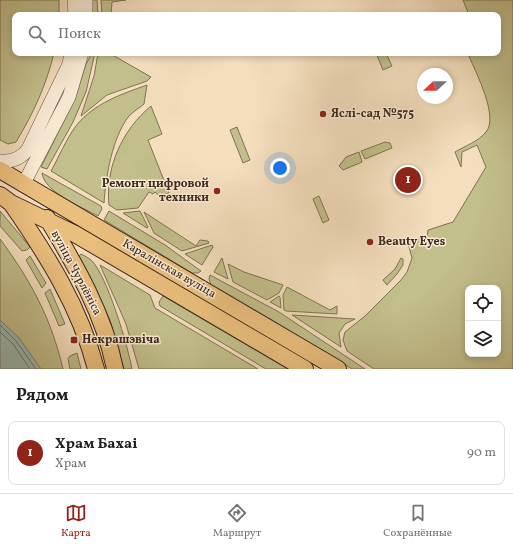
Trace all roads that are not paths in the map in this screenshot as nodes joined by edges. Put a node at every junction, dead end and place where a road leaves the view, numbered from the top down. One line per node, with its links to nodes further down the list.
1 (74, 0): 3 (street)
2 (86, 0): 4 (street)
3 (75, 12)
4 (86, 12)
5 (70, 56): 7 (street)
6 (81, 56): 9 (street)
7 (0, 161)
8 (0, 170): 9 (main road, Каралінская вуліца)
9 (23, 185): 10 (main road); 11 (main road, вуліца Чурлёніса); 17 (main road, Каралінская вуліца)
10 (5, 199): 11 (main road, Каралінская вуліца); 14 (main road, вуліца Чурлёніса)
11 (48, 219): 12 (main road, Каралінская вуліца); 13 (main road, вуліца Чурлёніса)
12 (75, 234): 13 (main road); 16 (main road, Каралінская вуліца)
13 (62, 246): 15 (main road, вуліца Чурлёніса)
14 (96, 369)
15 (115, 369)
16 (305, 369)
17 (338, 369)

